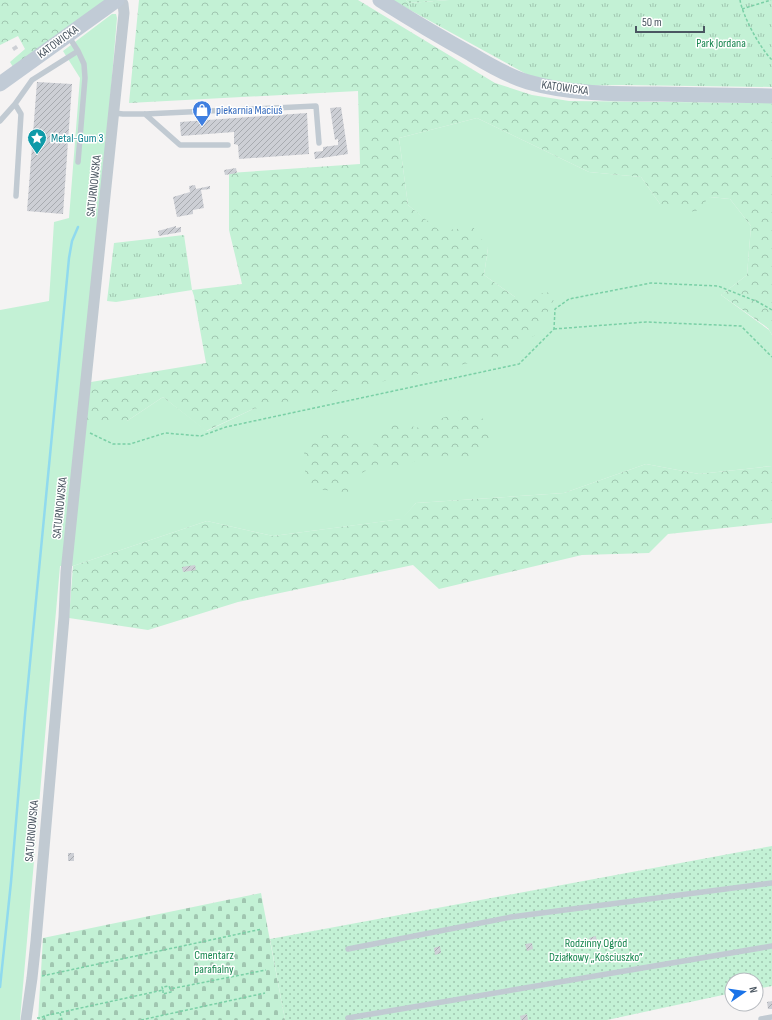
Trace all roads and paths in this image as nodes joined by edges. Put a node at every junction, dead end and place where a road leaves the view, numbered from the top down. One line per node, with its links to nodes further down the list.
1 (117, 0): 7 (street, KATOWICKA)
2 (121, 0): 13 (street, SATURNOWSKA)
3 (380, 0): 11 (street, KATOWICKA)
4 (740, 0): 6 (path)
5 (771, 0): 6 (path)
6 (742, 8): 9 (path)
7 (67, 35): 8 (lane); 10 (street, KATOWICKA)
8 (78, 51): 12 (lane); 18 (lane)
9 (772, 60)
10 (0, 84)
11 (772, 96)
12 (15, 104): 15 (lane); 19 (lane)
13 (114, 113): 14 (lane); 23 (street, SATURNOWSKA)
14 (145, 114): 16 (lane); 17 (lane)
15 (0, 121)
16 (319, 143)
17 (228, 145)
18 (78, 162)
19 (16, 196)
20 (772, 310): 21 (path)
21 (554, 329): 22 (path); 23 (path)
22 (772, 357)
23 (81, 429): 35 (street, SATURNOWSKA)
24 (772, 883): 27 (lane)
25 (262, 929): 29 (path)
26 (772, 946): 32 (lane)
27 (348, 949)
28 (266, 970): 31 (path)
29 (40, 976)
30 (266, 993): 38 (path)
31 (60, 1012): 36 (path); 37 (path)
32 (348, 1018)
33 (772, 1018): 34 (lane)
34 (761, 1019)
35 (26, 1020)
36 (45, 1020)
37 (62, 1020)
38 (141, 1020)

